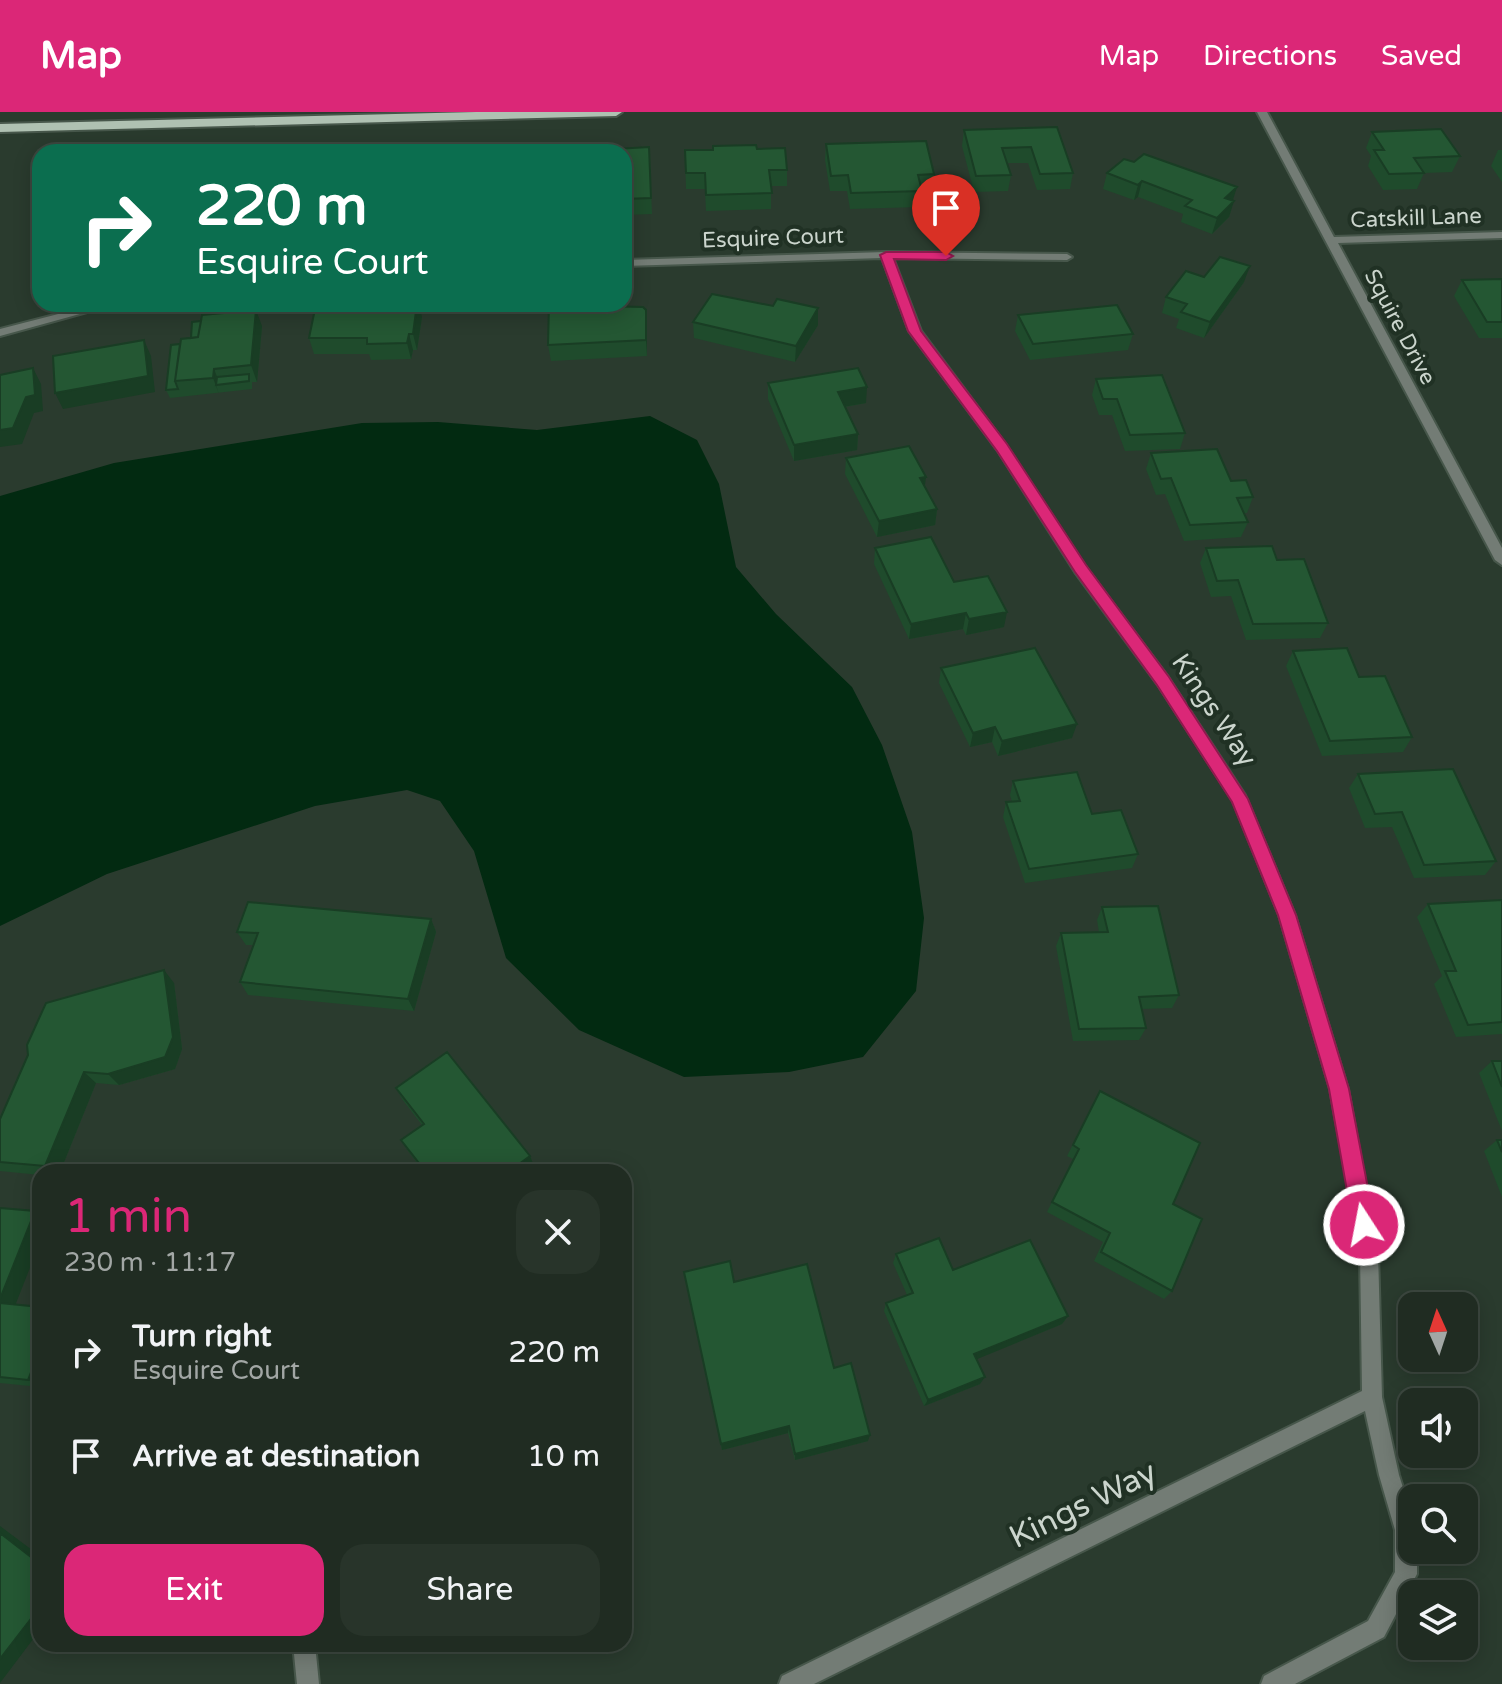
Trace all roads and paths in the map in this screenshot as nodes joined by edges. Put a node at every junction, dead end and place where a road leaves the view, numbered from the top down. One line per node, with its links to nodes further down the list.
1 (61, 112): 4 (main road)
2 (616, 112): 4 (main road)
3 (1262, 112): 7 (street, Squire Drive)
4 (55, 127): 5 (main road)
5 (0, 128)
6 (1502, 235): 7 (street, Catskill Lane)
7 (1331, 240): 13 (street, Squire Drive)
8 (886, 255): 9 (street, Esquire Court); 10 (street, Esquire Court); 14 (street, Kings Way)
9 (1067, 257)
10 (632, 263)
11 (80, 312): 12 (street)
12 (0, 333)
13 (1502, 560)
14 (1372, 1397): 16 (street, Kings Way); 19 (street, Kings Way)
15 (305, 1652): 17 (street)
16 (824, 1677): 18 (street, Kings Way)
17 (308, 1684)
18 (790, 1684)
19 (1272, 1684)

